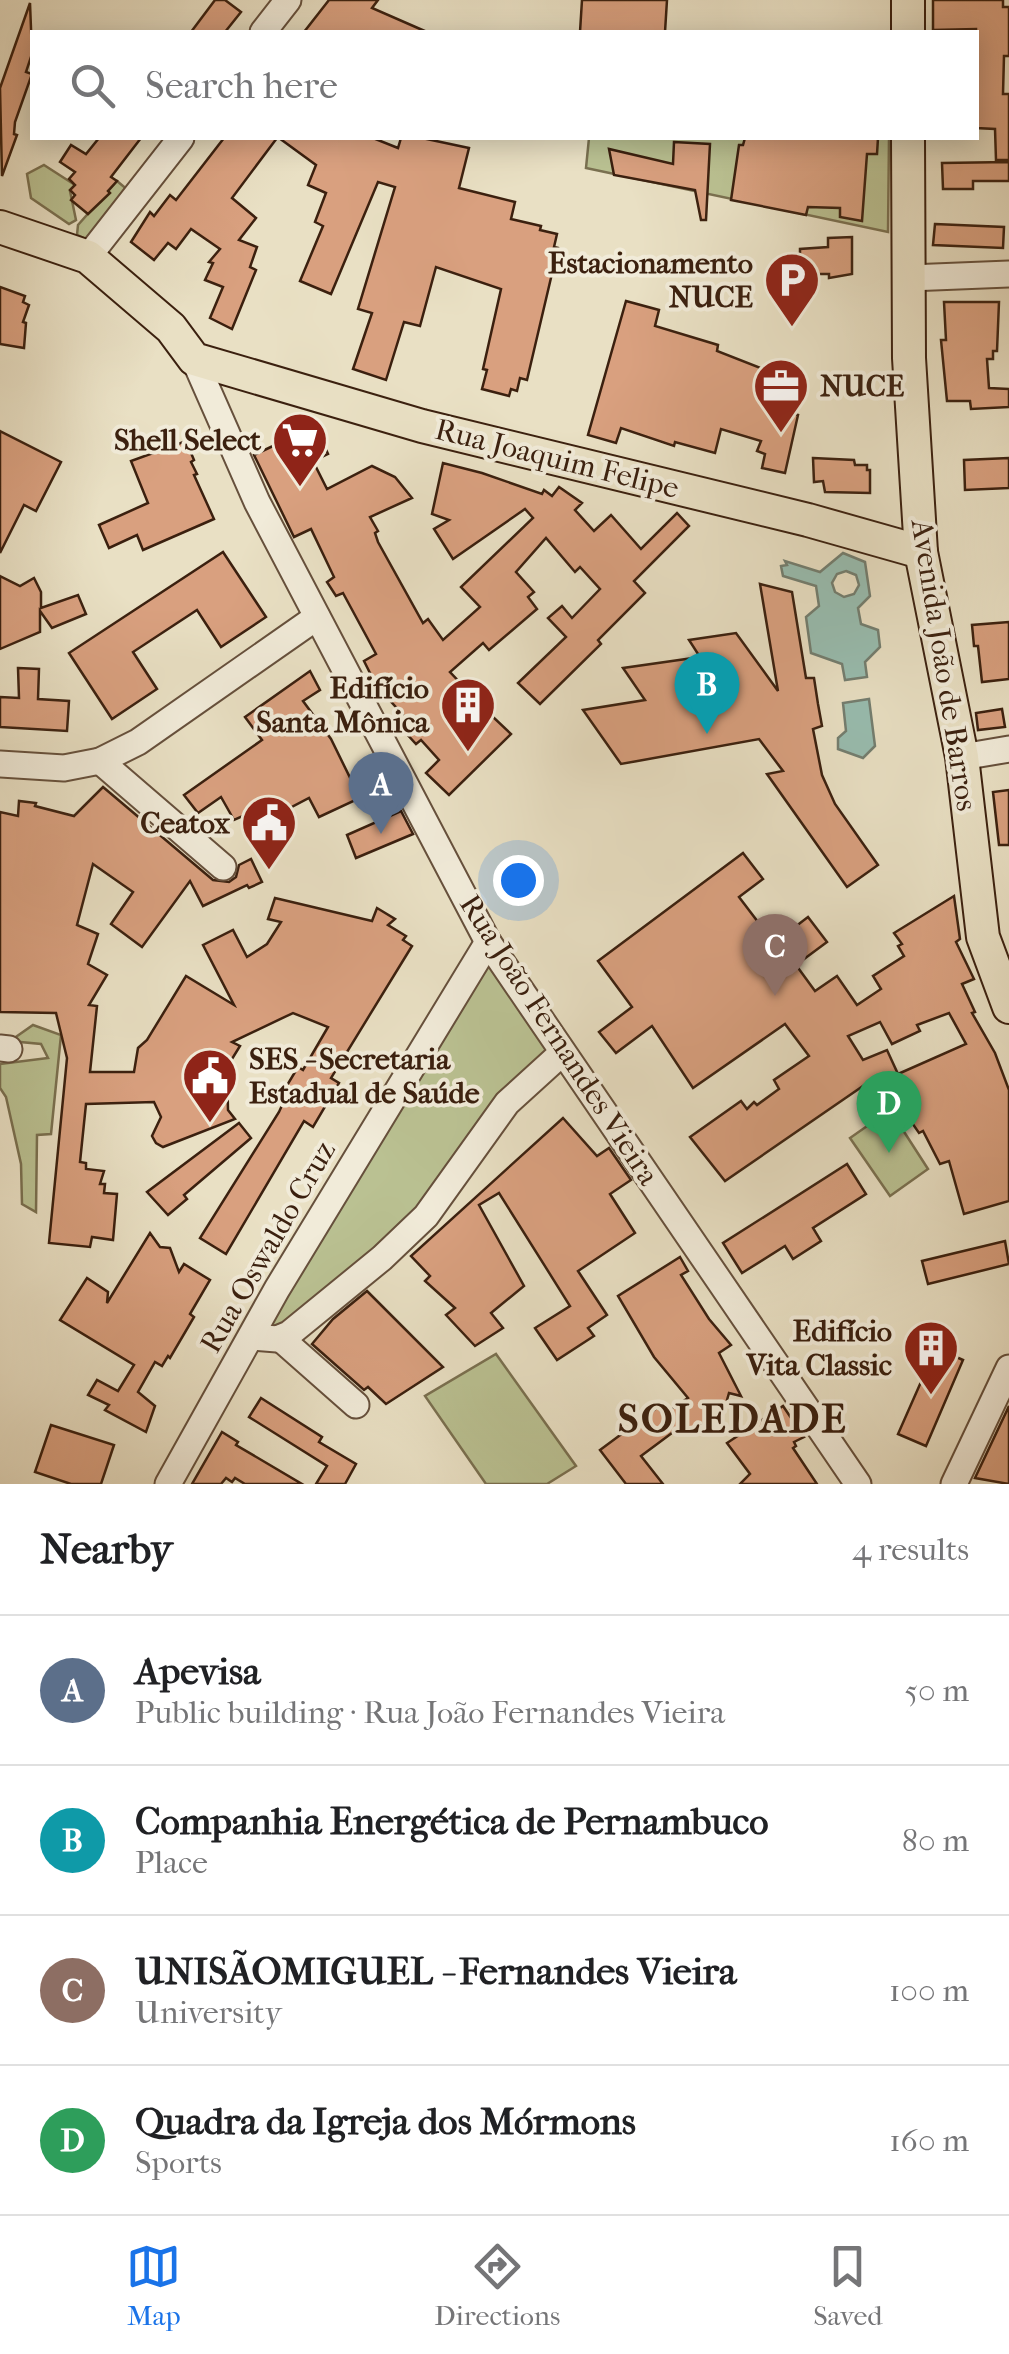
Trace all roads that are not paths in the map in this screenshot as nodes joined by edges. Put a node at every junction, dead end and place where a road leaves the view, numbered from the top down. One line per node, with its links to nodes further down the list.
1 (288, 0): 3 (street)
2 (908, 0): 4 (main road)
3 (265, 30)
4 (908, 30)
5 (179, 140): 8 (street)
6 (908, 140): 10 (main road, Avenida João de Barros)
7 (0, 227): 8 (main road, Rua João Fernandes Vieira)
8 (88, 257): 11 (main road, Rua João Fernandes Vieira)
9 (1009, 274): 10 (street)
10 (909, 278): 12 (main road, Avenida João de Barros)
11 (194, 359): 12 (main road, Rua Joaquim Felipe); 13 (street, Rua João Fernandes Vieira)
12 (921, 552): 15 (main road, Avenida João de Barros)
13 (317, 618): 16 (street); 19 (street, Rua João Fernandes Vieira)
14 (1009, 749): 15 (street)
15 (962, 756): 20 (main road, Avenida João de Barros)
16 (100, 761): 17 (street); 18 (street)
17 (0, 764)
18 (223, 867)
19 (488, 942): 21 (street, Rua João Fernandes Vieira); 22 (street, Rua Oswaldo Cruz)
20 (1009, 1006)
21 (562, 1053): 23 (street); 27 (street, Rua João Fernandes Vieira)
22 (252, 1337): 23 (street); 26 (street, Rua Oswaldo Cruz)
23 (280, 1338): 25 (street)
24 (1009, 1368): 28 (street)
25 (356, 1405)
26 (168, 1484)
27 (858, 1484)
28 (954, 1484)

